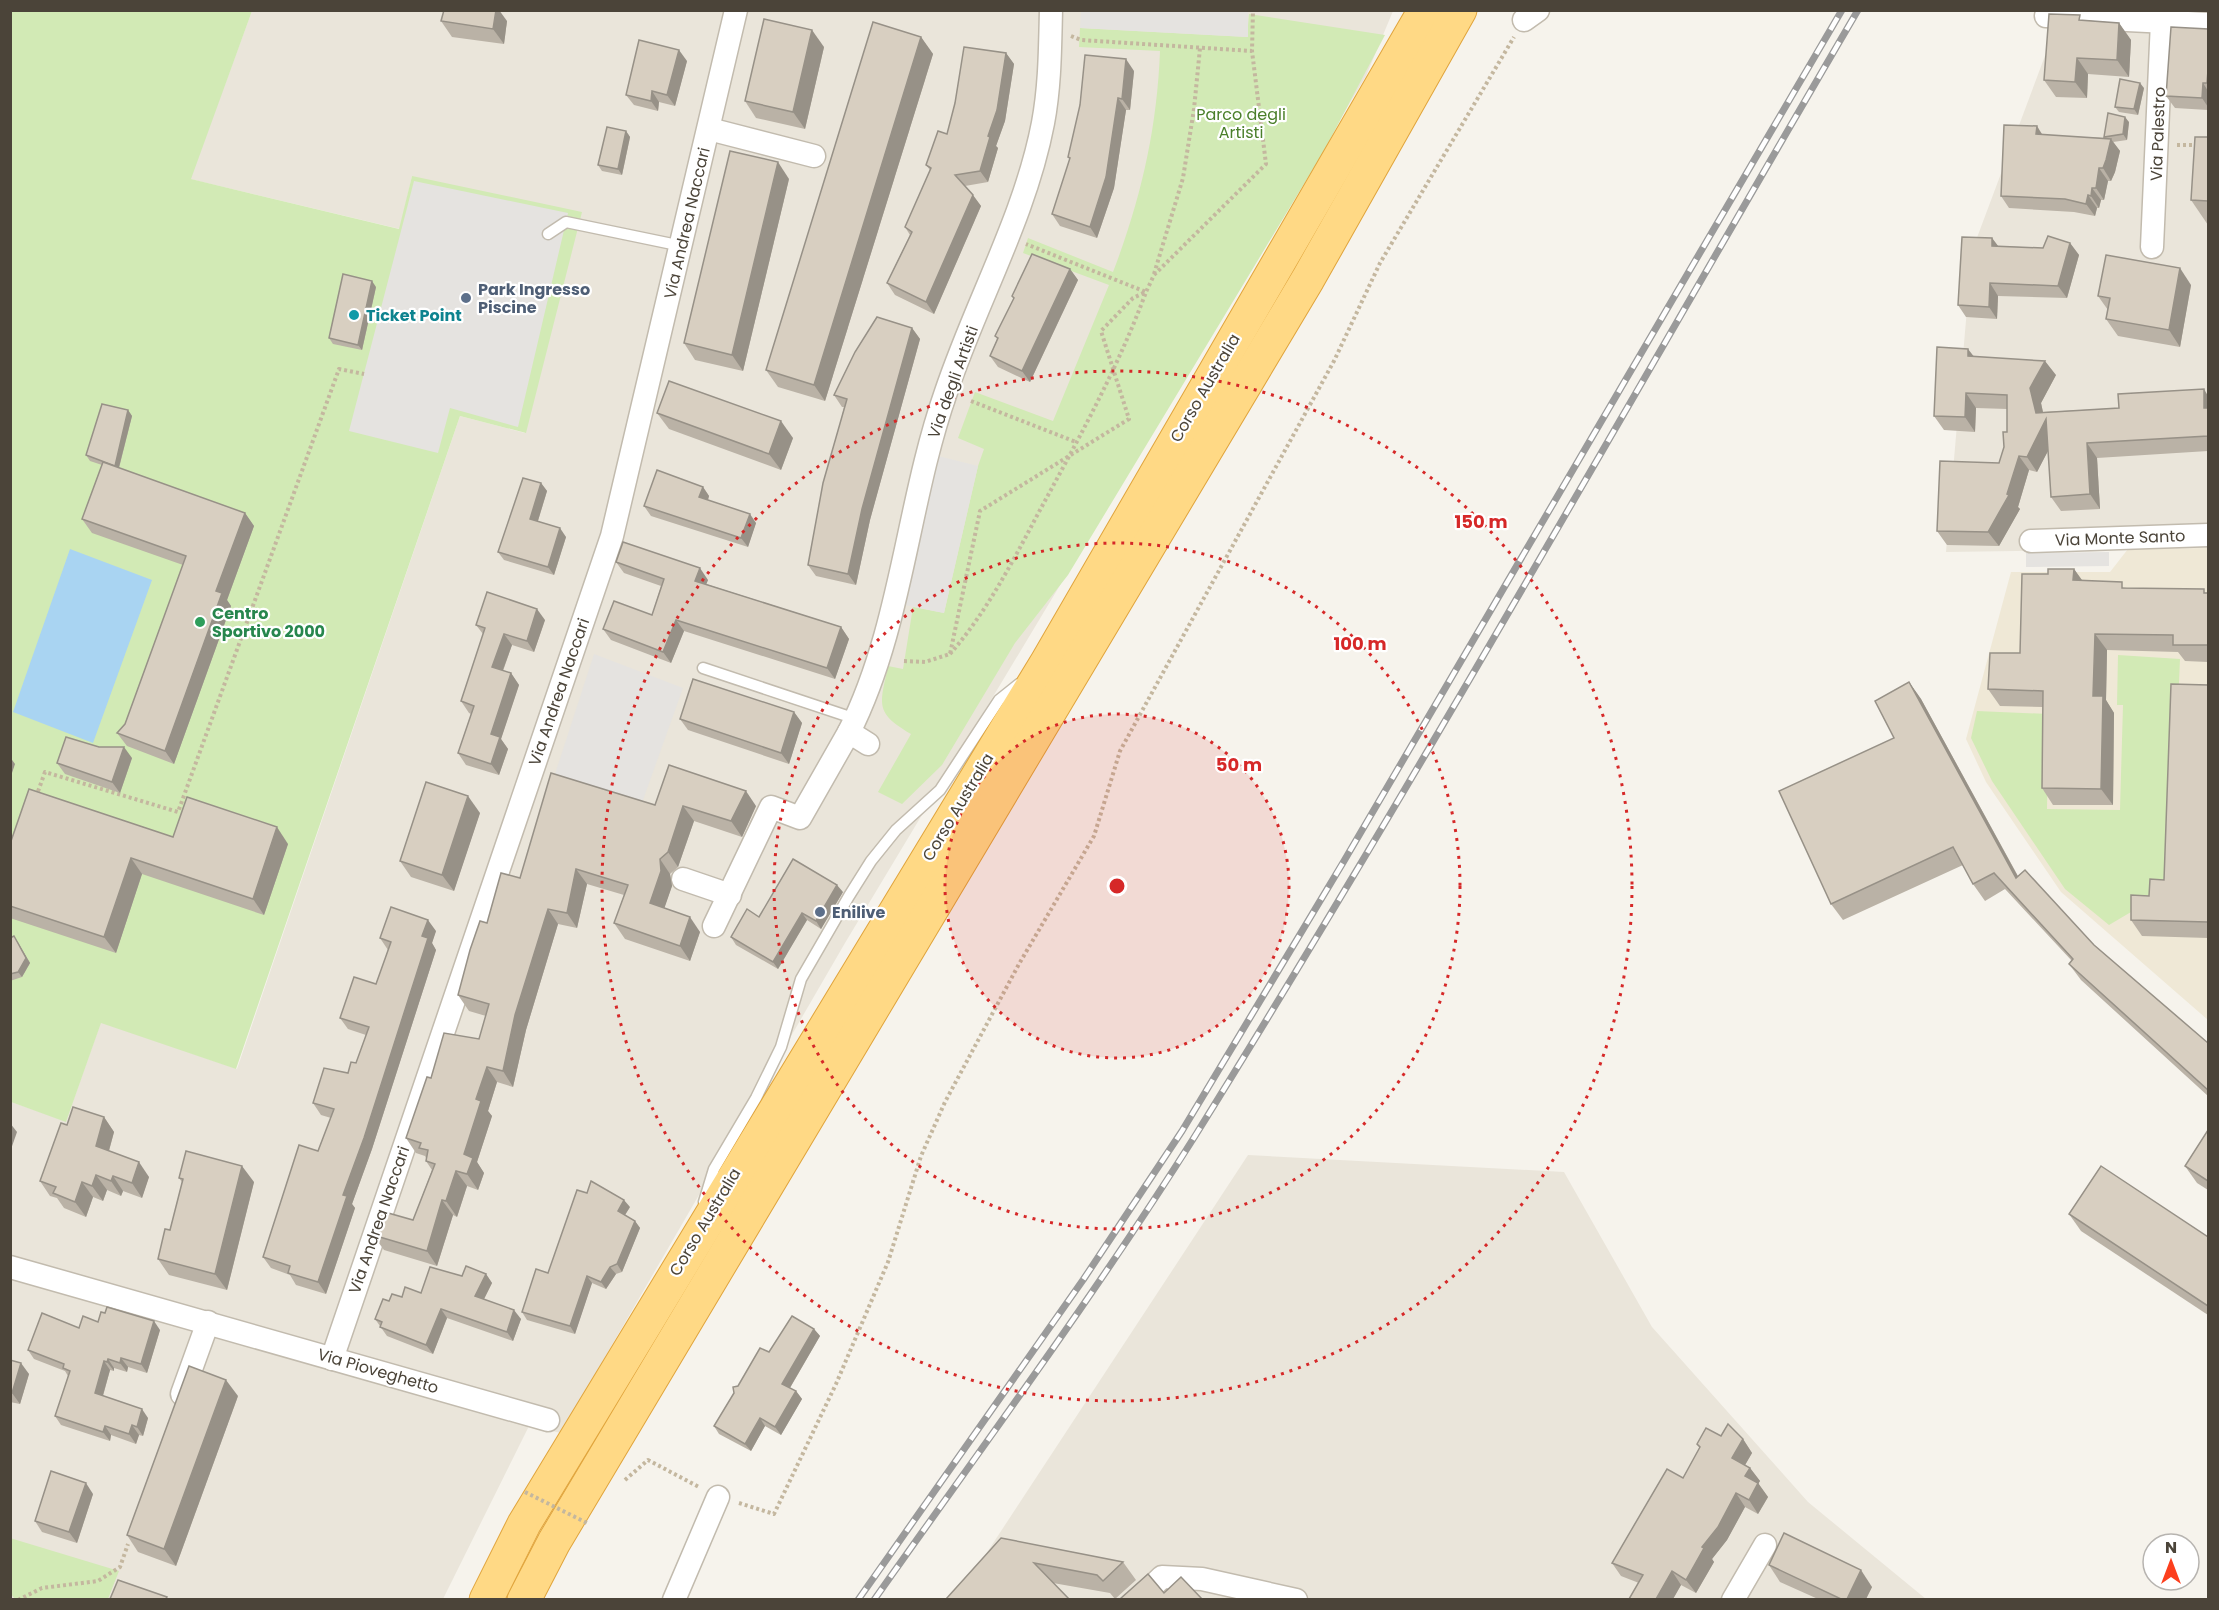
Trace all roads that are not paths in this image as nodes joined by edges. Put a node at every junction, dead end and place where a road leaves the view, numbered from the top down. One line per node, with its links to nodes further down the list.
1 (736, 10): 10 (street, Via Andrea Naccari)
2 (1051, 10): 19 (street, Via degli Artisti)
3 (1413, 10): 9 (highway)
4 (1425, 10): 9 (highway, Corso Australia)
5 (1460, 10): 32 (highway, Corso Australia)
6 (2046, 16): 7 (street)
7 (2162, 21): 8 (street); 14 (street, Via Palestro)
8 (2208, 24)
9 (1375, 95): 17 (highway, Corso Australia)
10 (709, 129): 11 (street); 13 (street, Via Andrea Naccari)
11 (814, 156)
12 (548, 234): 13 (lane)
13 (682, 246): 26 (street, Via Andrea Naccari)
14 (2152, 247)
15 (2208, 535): 16 (street, Via Monte Santo)
16 (2031, 541)
17 (1047, 662): 23 (highway, Corso Australia); 23 (lane)
18 (703, 668): 19 (lane)
19 (858, 732): 21 (street, Via degli Artisti)
20 (682, 879): 21 (street)
21 (730, 895): 22 (street)
22 (714, 926)
23 (690, 1248): 31 (highway, Corso Australia)
24 (10, 1267): 25 (street, Via Pioveghetto)
25 (208, 1322): 26 (street, Via Pioveghetto); 27 (street)
26 (332, 1359): 28 (street, Via Pioveghetto)
27 (176, 1411)
28 (548, 1420)
29 (718, 1497): 33 (street)
30 (1765, 1545): 36 (street)
31 (486, 1599)
32 (524, 1599)
33 (674, 1599)
34 (1138, 1599): 35 (street)
35 (1296, 1599)
36 (1733, 1599)

